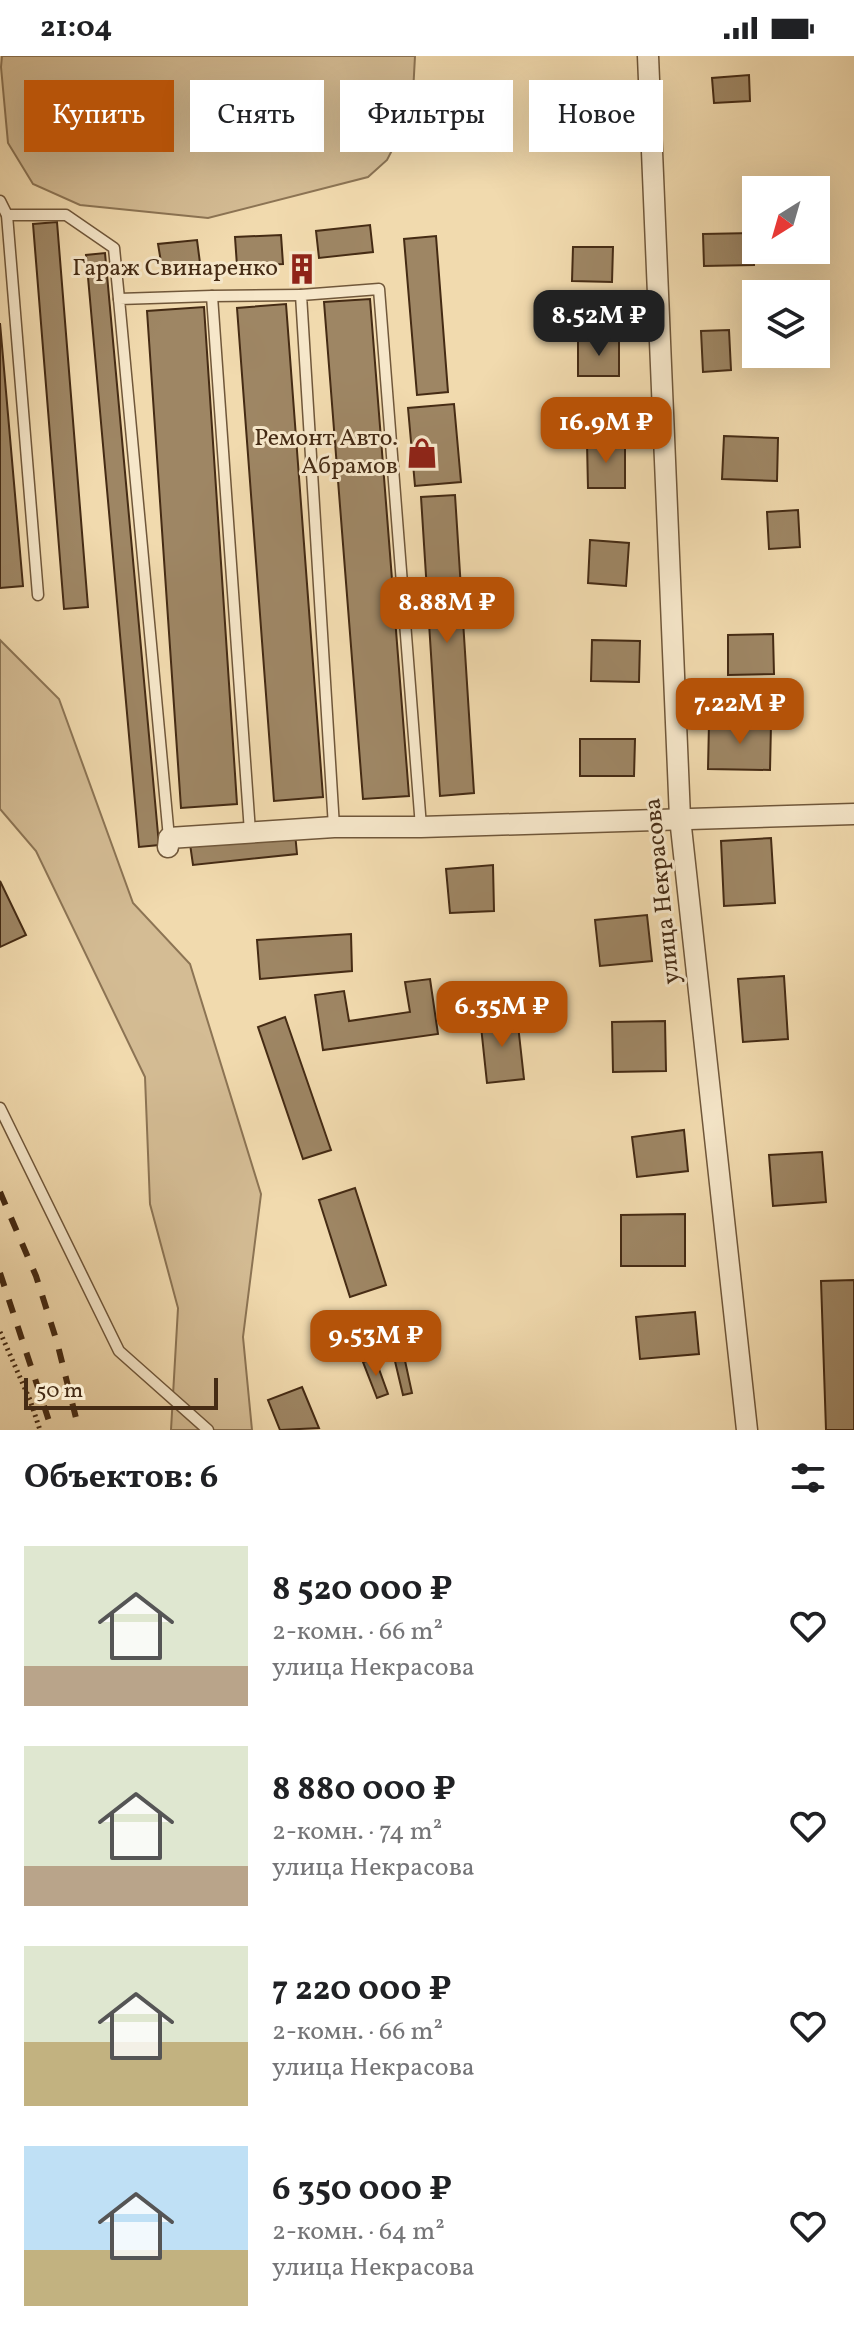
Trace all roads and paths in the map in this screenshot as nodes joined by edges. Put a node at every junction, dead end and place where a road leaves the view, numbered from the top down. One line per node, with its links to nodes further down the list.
1 (648, 56): 9 (street, улица Некрасова)
2 (0, 201): 3 (lane)
3 (7, 215): 6 (lane); 7 (lane)
4 (301, 295): 5 (lane); 10 (lane); 11 (lane)
5 (212, 296): 6 (lane); 12 (lane)
6 (119, 299): 13 (lane)
7 (38, 595)
8 (854, 814): 9 (street)
9 (680, 818): 11 (street); 18 (street, улица Некрасова)
10 (334, 827): 11 (street); 12 (street)
11 (421, 827)
12 (250, 832): 13 (street)
13 (169, 843)
14 (0, 1108): 17 (lane)
15 (0, 1332): 16 (path)
16 (40, 1430)
17 (208, 1430)
18 (747, 1430)

